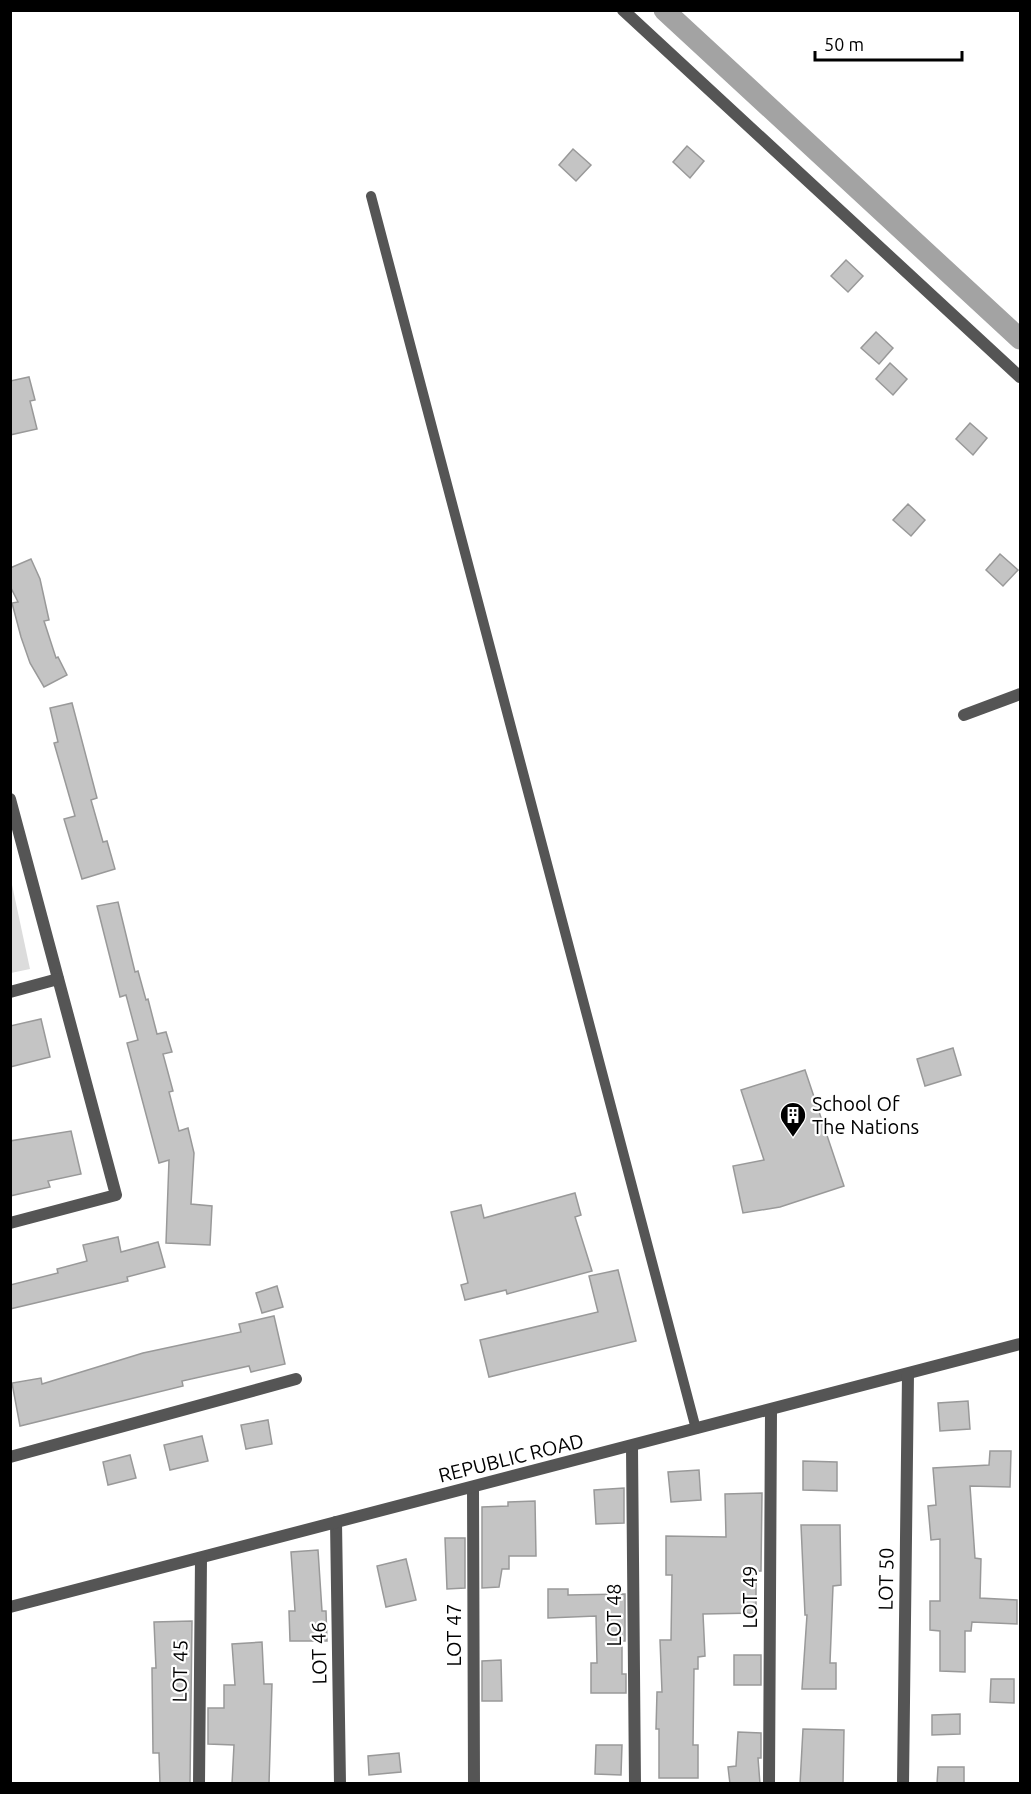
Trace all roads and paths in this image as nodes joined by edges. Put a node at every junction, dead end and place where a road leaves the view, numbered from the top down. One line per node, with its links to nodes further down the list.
1 (623, 10): 3 (street)
2 (371, 196): 14 (lane)
3 (1020, 377)
4 (1020, 694): 5 (street)
5 (964, 715)
6 (10, 799): 7 (street)
7 (58, 979): 8 (street); 9 (street)
8 (10, 992)
9 (10, 1223)
10 (1020, 1344): 11 (street, REPUBLIC ROAD)
11 (908, 1374): 13 (street, REPUBLIC ROAD); 26 (street, LOT 50)
12 (296, 1379): 16 (street)
13 (771, 1411): 14 (street, REPUBLIC ROAD); 25 (street, LOT 49)
14 (696, 1429): 15 (street, REPUBLIC ROAD)
15 (632, 1447): 17 (street, REPUBLIC ROAD); 24 (street, LOT 48)
16 (10, 1457)
17 (473, 1487): 18 (street, REPUBLIC ROAD); 23 (street, LOT 47)
18 (336, 1522): 19 (street, REPUBLIC ROAD); 22 (street, LOT 46)
19 (201, 1558): 20 (street, REPUBLIC ROAD); 21 (street, LOT 45)
20 (10, 1607)
21 (198, 1784)
22 (340, 1784)
23 (474, 1784)
24 (635, 1784)
25 (769, 1784)
26 (903, 1784)

